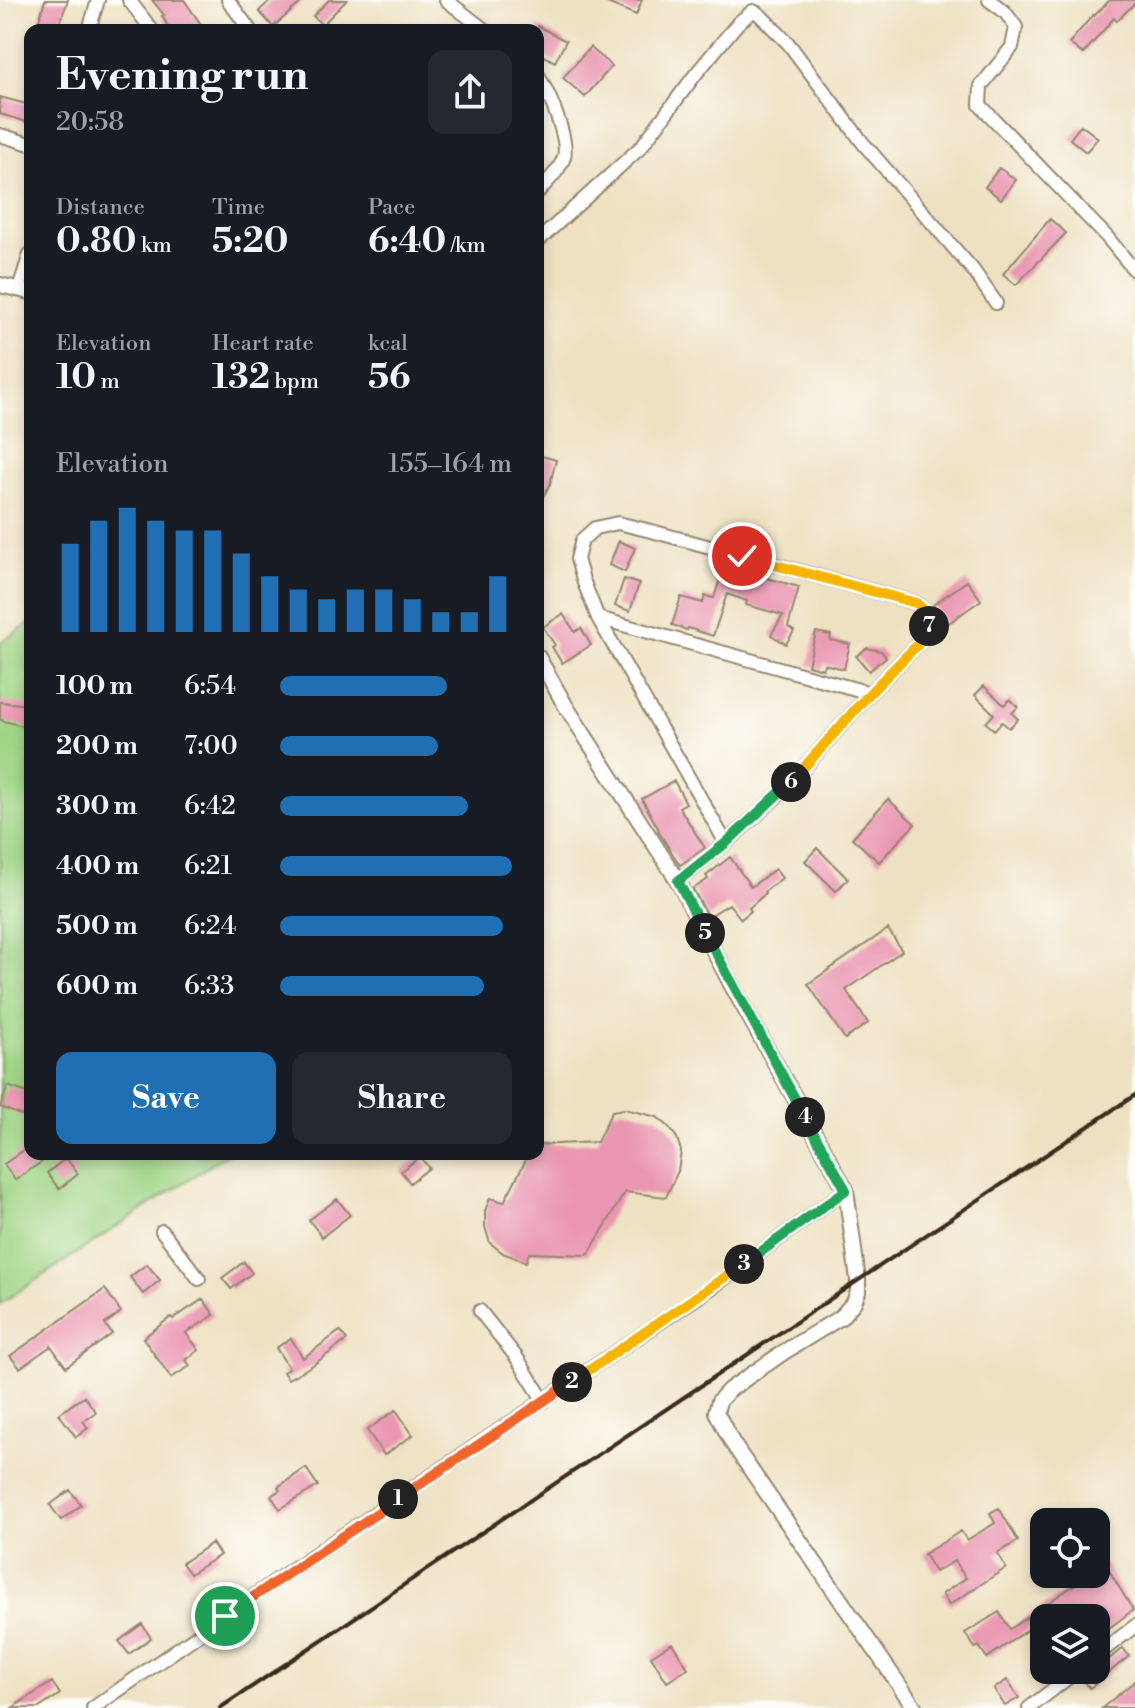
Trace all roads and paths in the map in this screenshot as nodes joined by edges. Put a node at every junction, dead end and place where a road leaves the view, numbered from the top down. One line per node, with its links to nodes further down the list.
1 (98, 0): 8 (street)
2 (129, 0): 9 (street)
3 (228, 0): 10 (street)
4 (446, 0): 11 (street)
5 (763, 0): 7 (street)
6 (989, 0): 17 (street)
7 (753, 11): 16 (street); 20 (street)
8 (91, 24)
9 (147, 24)
10 (246, 24)
11 (477, 24)
12 (544, 89): 15 (street)
13 (0, 135): 14 (street)
14 (24, 142)
15 (544, 184)
16 (544, 236)
17 (1135, 271)
18 (0, 285): 19 (street)
19 (24, 291)
20 (996, 303)
21 (598, 618): 23 (street); 23 (street); 24 (street)
22 (544, 668): 25 (street)
23 (870, 693): 24 (street)
24 (726, 843): 25 (street)
25 (678, 881): 26 (street)
26 (846, 1190): 30 (street); 35 (street)
27 (162, 1231): 28 (street)
28 (199, 1279)
29 (480, 1311): 30 (street)
30 (544, 1401): 34 (street)
31 (1135, 1626): 32 (street)
32 (1110, 1645)
33 (1060, 1684): 36 (street)
34 (93, 1708)
35 (915, 1708)
36 (1029, 1708)

